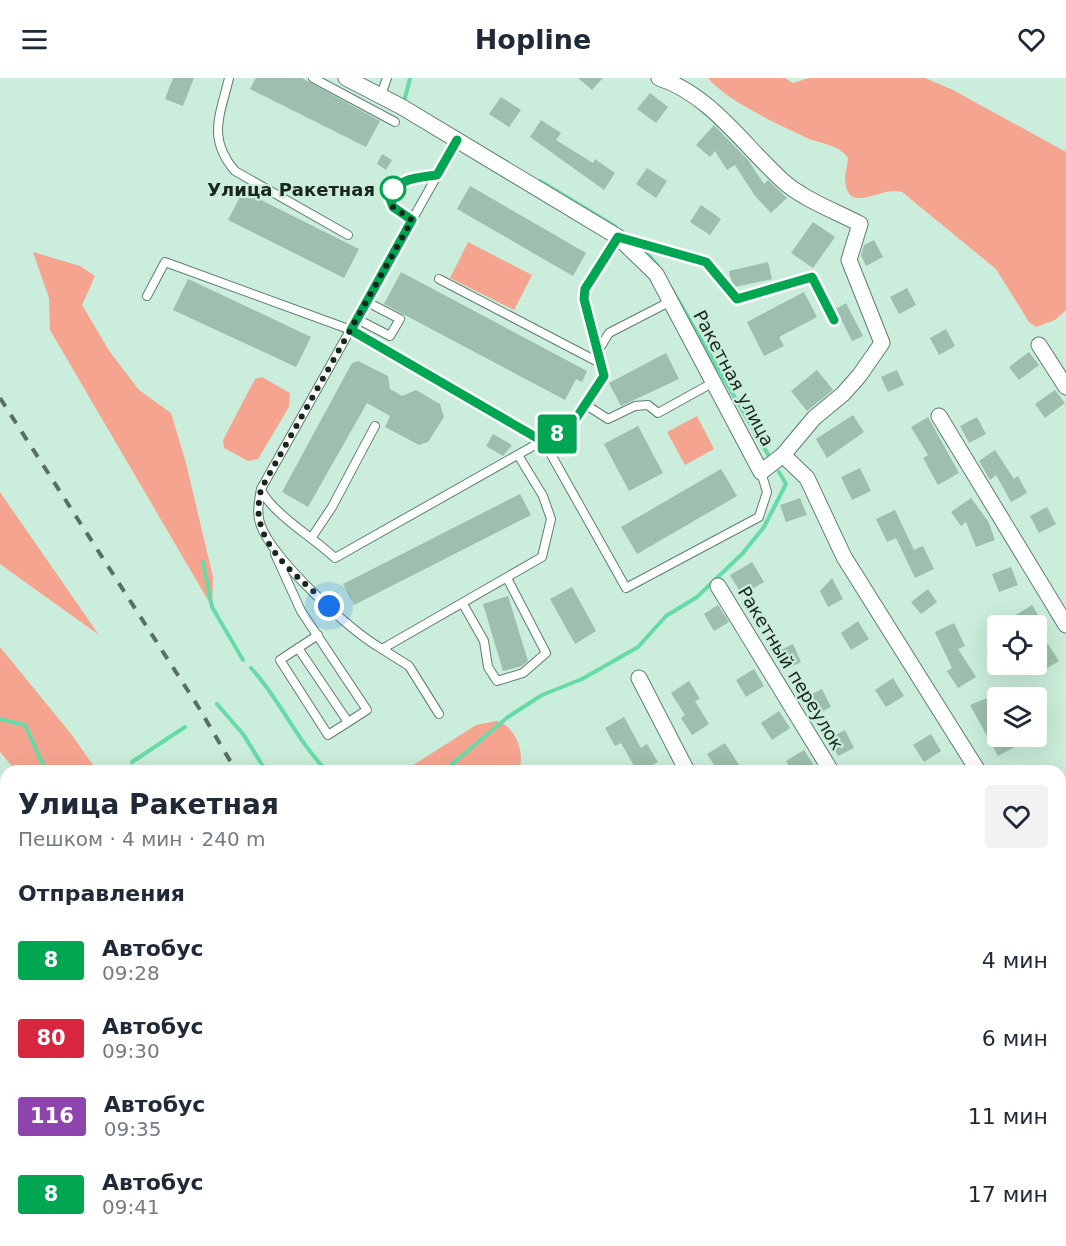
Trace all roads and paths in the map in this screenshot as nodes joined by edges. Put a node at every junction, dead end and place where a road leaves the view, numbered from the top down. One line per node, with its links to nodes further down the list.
1 (229, 78): 11 (lane)
2 (312, 78): 7 (lane)
3 (346, 78): 6 (street, Ракетная улица)
4 (387, 78): 6 (lane)
5 (659, 78): 30 (street)
6 (381, 95): 8 (street, Ракетная улица)
7 (395, 122)
8 (457, 140): 9 (lane); 12 (street, Ракетная улица)
9 (437, 175): 10 (lane); 10 (lane)
10 (412, 220): 16 (lane)
11 (348, 235)
12 (618, 237): 15 (street, Ракетная улица); 18 (lane); 21 (lane)
13 (439, 279): 22 (lane)
14 (147, 296): 19 (lane)
15 (671, 301): 21 (lane); 23 (street, Ракетная улица)
16 (367, 302): 17 (lane); 17 (lane)
17 (357, 319): 19 (lane)
18 (834, 320)
19 (351, 330): 28 (lane); 32 (lane)
20 (1039, 345): 24 (street)
21 (597, 351): 22 (lane)
22 (600, 363): 25 (lane)
23 (715, 381): 25 (lane); 31 (street, Ракетная улица)
24 (1066, 387)
25 (586, 405): 28 (lane)
26 (939, 416): 38 (street)
27 (375, 426): 33 (lane)
28 (544, 442): 29 (lane); 31 (lane)
29 (518, 455): 33 (lane); 35 (lane)
30 (783, 455): 31 (street, Ракетная улица); 47 (street, Ракетная улица)
31 (761, 472)
32 (261, 489): 33 (lane); 34 (lane)
33 (312, 537)
34 (273, 550): 39 (lane); 41 (lane)
35 (507, 578): 37 (lane); 37 (lane)
36 (718, 586): 46 (street, Ракетный переулок)
37 (463, 604): 41 (lane)
38 (1066, 625)
39 (318, 635): 40 (lane); 44 (lane)
40 (298, 648): 44 (lane); 44 (lane)
41 (382, 649): 43 (lane)
42 (639, 678): 45 (street)
43 (439, 714)
44 (348, 722)
45 (684, 765)
46 (827, 765)
47 (974, 765)

